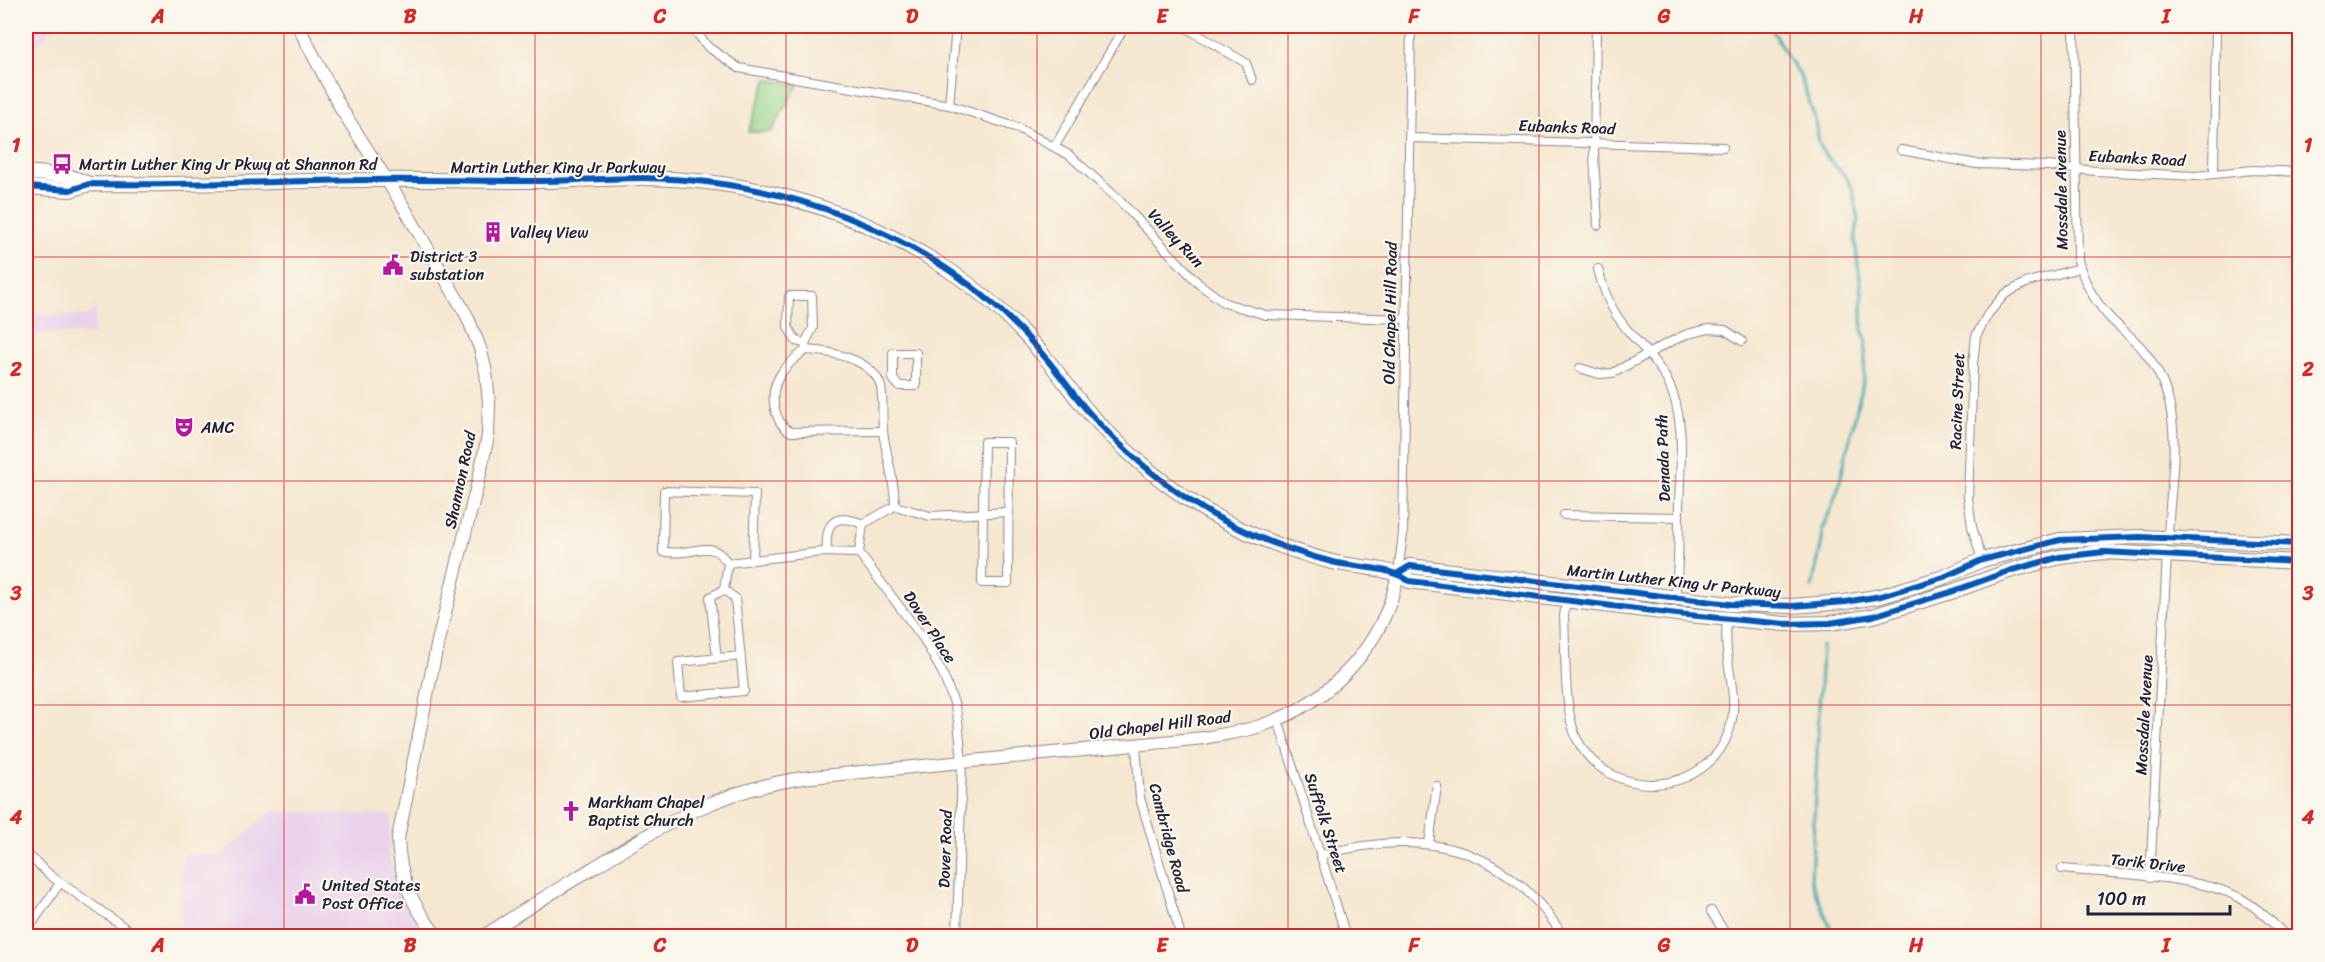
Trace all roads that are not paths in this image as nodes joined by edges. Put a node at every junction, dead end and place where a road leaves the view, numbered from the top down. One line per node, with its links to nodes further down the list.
1 (298, 26): 21 (street, Shannon Road)
2 (692, 26): 11 (street, Valley Run)
3 (956, 26): 11 (street)
4 (1125, 26): 14 (street)
5 (1183, 26): 10 (street)
6 (1411, 26): 12 (street, Old Chapel Hill Road)
7 (1596, 26): 13 (street)
8 (2074, 26): 17 (street, Mossdale Avenue)
9 (2216, 26): 20 (street)
10 (1252, 80)
11 (949, 105): 14 (street, Valley Run)
12 (1410, 138): 13 (street, Eubanks Road); 27 (street, Old Chapel Hill Road)
13 (1594, 143): 15 (street, Eubanks Road); 24 (street)
14 (1055, 146): 27 (street, Valley Run)
15 (1723, 147)
16 (1901, 150): 17 (street, Eubanks Road)
17 (2076, 169): 20 (street, Eubanks Road); 25 (street, Mossdale Avenue)
18 (26, 172): 22 (main road, Martin Luther King Jr Parkway)
19 (2300, 172): 20 (street, Eubanks Road)
20 (2214, 174)
21 (385, 180): 22 (main road, Martin Luther King Jr Parkway); 50 (main road, Martin Luther King Jr Parkway); 70 (street, Shannon Road)
22 (89, 184): 23 (main road, Martin Luther King Jr Parkway)
23 (26, 188)
24 (1598, 225)
25 (2080, 268): 41 (street, Mossdale Avenue); 47 (street, Racine Street)
26 (1598, 269): 30 (street, Denada Path)
27 (1407, 319): 50 (street, Old Chapel Hill Road)
28 (1742, 341): 30 (street)
29 (806, 347): 29 (street); 33 (street); 34 (street)
30 (1649, 353): 31 (street); 39 (street, Denada Path)
31 (1580, 368)
32 (893, 379): 32 (street); 33 (street)
33 (880, 383): 34 (street)
34 (883, 431): 35 (street)
35 (895, 506): 36 (street); 40 (street)
36 (984, 512): 37 (street); 37 (street); 37 (street)
37 (1009, 512)
38 (1563, 515): 39 (street)
39 (1679, 517): 52 (street, Denada Path)
40 (863, 524): 43 (street); 44 (street)
41 (2168, 538): 42 (main road, Martin Luther King Jr Parkway); 47 (main road, Martin Luther King Jr Parkway)
42 (2300, 544)
43 (827, 552): 44 (street); 46 (street)
44 (859, 553): 59 (street, Dover Place)
45 (2168, 554): 48 (main road, Martin Luther King Jr Parkway); 54 (main road, Martin Luther King Jr Parkway); 65 (street, Mossdale Avenue)
46 (753, 560): 49 (street); 49 (street)
47 (1982, 560): 52 (main road, Martin Luther King Jr Parkway)
48 (2300, 562)
49 (728, 563): 51 (street)
50 (1398, 573): 52 (main road, Martin Luther King Jr Parkway); 53 (main road, Martin Luther King Jr Parkway); 57 (street, Old Chapel Hill Road)
51 (724, 590): 55 (street); 56 (street)
52 (1675, 597)
53 (1566, 601): 54 (main road, Martin Luther King Jr Parkway); 54 (street)
54 (1727, 619)
55 (741, 656): 56 (street); 56 (street)
56 (717, 658)
57 (1278, 720): 58 (street, Old Chapel Hill Road); 63 (street, Suffolk Street)
58 (1136, 747): 59 (street, Old Chapel Hill Road); 73 (street, Cambridge Road)
59 (962, 762): 71 (street, Old Chapel Hill Road); 72 (street, Dover Road)
60 (1437, 786): 61 (street)
61 (1429, 843): 63 (street); 75 (street)
62 (26, 853): 66 (street)
63 (1321, 855): 74 (street, Suffolk Street)
64 (2062, 869): 65 (street, Tarik Drive)
65 (2150, 878): 77 (street, Tarik Drive)
66 (60, 883): 68 (street); 69 (street)
67 (1711, 911): 76 (street)
68 (31, 925)
69 (137, 936)
70 (438, 936)
71 (484, 936)
72 (957, 936)
73 (1181, 936)
74 (1346, 936)
75 (1563, 936)
76 (1727, 936)
77 (2286, 936)

